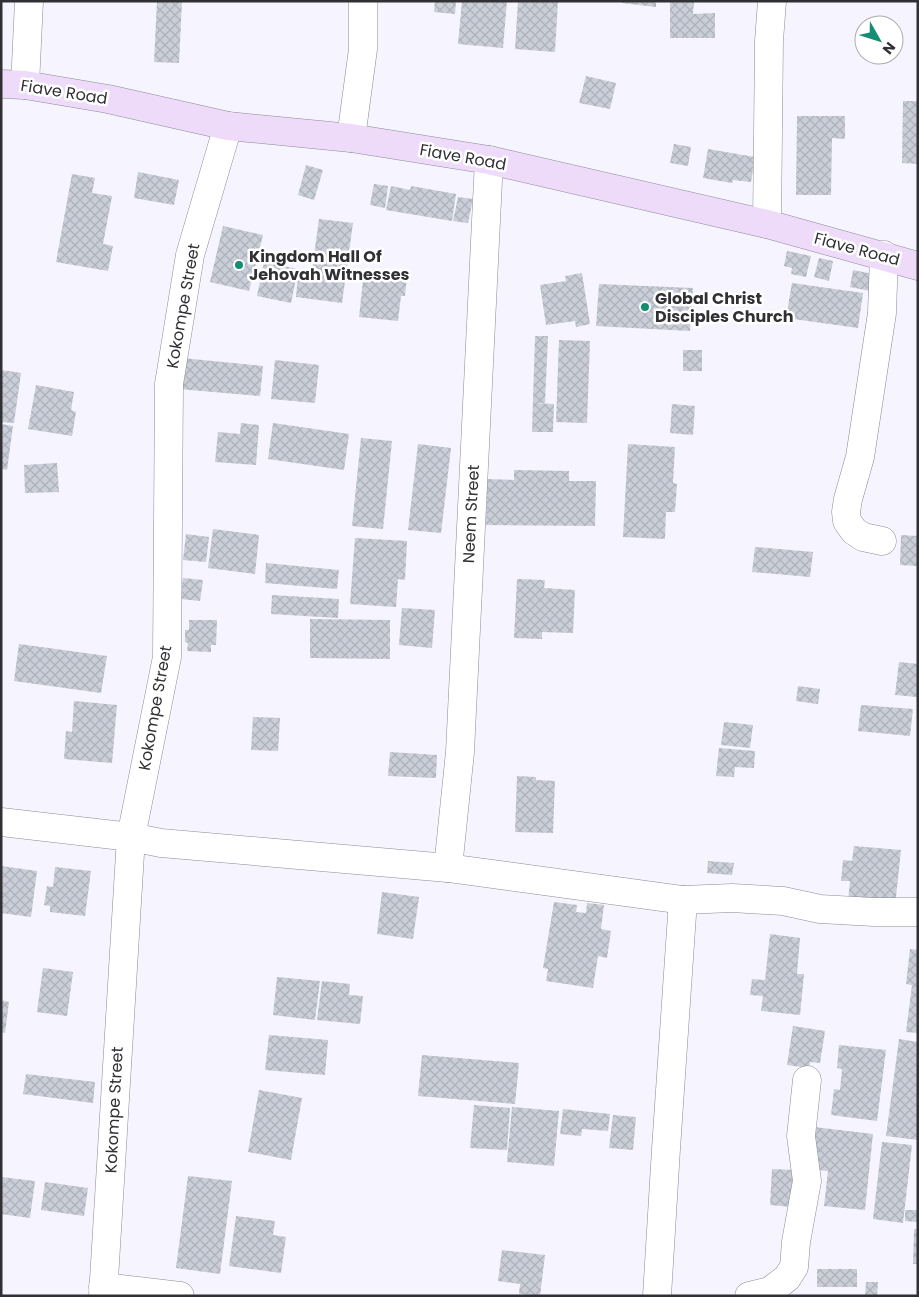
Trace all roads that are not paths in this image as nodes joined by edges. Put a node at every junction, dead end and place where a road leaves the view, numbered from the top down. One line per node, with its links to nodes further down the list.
1 (29, 1): 4 (street)
2 (363, 1): 6 (street)
3 (772, 1): 8 (street)
4 (13, 84): 5 (street, Fiave Road)
5 (228, 126): 6 (street, Fiave Road); 13 (street, Kokompe Street)
6 (352, 138): 7 (street, Fiave Road)
7 (489, 160): 8 (street, Fiave Road); 14 (street, Neem Street)
8 (766, 224): 9 (street, Fiave Road)
9 (884, 255): 10 (street, Fiave Road); 11 (street)
10 (918, 266)
11 (882, 542)
12 (1, 822): 13 (street)
13 (131, 836): 14 (street); 18 (street, Kokompe Street)
14 (448, 868): 15 (street)
15 (683, 900): 16 (street); 20 (street)
16 (918, 912)
17 (807, 1080): 21 (street)
18 (103, 1291): 19 (street)
19 (180, 1296)
20 (657, 1296)
21 (749, 1296)

